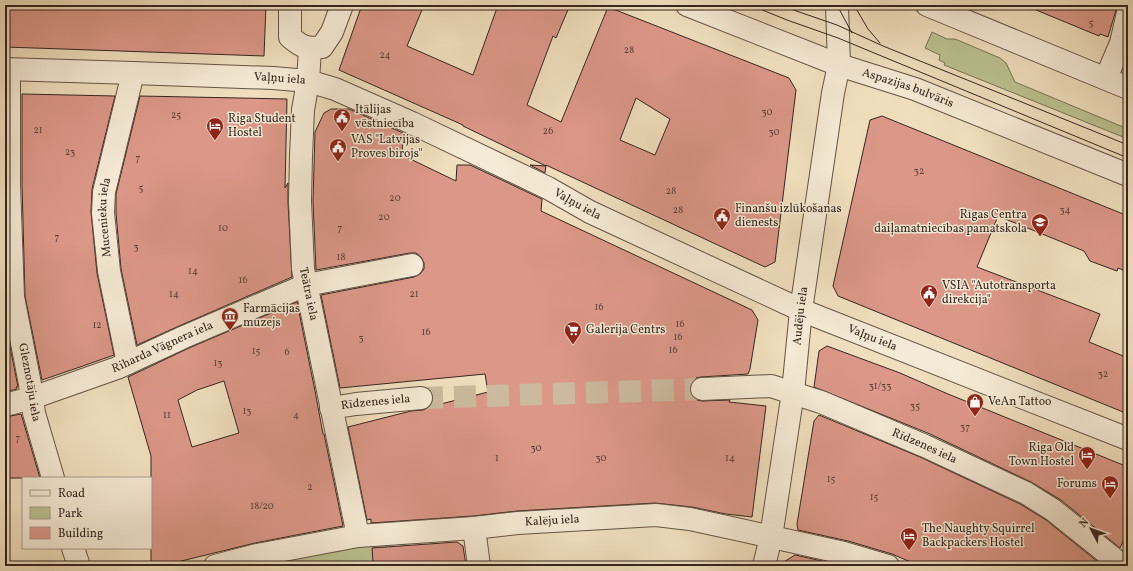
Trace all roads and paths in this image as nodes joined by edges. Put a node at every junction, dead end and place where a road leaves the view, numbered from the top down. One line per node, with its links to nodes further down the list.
1 (290, 5): 9 (street)
2 (296, 5): 3 (street)
3 (333, 5)
4 (342, 5): 9 (street)
5 (687, 5): 10 (street, Aspazijas bulvāris)
6 (836, 5): 10 (street, Audēju iela)
7 (927, 5): 13 (street)
8 (1128, 13): 13 (street)
9 (310, 49): 14 (street, Teātra iela)
10 (839, 65): 16 (street, Aspazijas bulvāris); 19 (street, Audēju iela)
11 (7, 70): 12 (street, Vaļņu iela); 23 (street, Gleznotāju iela)
12 (134, 73): 14 (street, Vaļņu iela); 20 (street, Mucenieku iela)
13 (1106, 78): 15 (street)
14 (308, 82): 18 (street, Teātra iela); 19 (street, Vaļņu iela)
15 (1128, 88)
16 (1128, 175)
17 (412, 265): 18 (street, Riharda Vāgnera iela)
18 (306, 285): 20 (street, Riharda Vāgnera iela); 26 (street, Teātra iela)
19 (801, 310): 22 (street, Audēju iela); 27 (street, Vaļņu iela)
20 (128, 363): 23 (street, Riharda Vāgnera iela)
21 (702, 389): 22 (street, Rīdzenes iela)
22 (792, 392): 31 (street, Audēju iela); 39 (street, Rīdzenes iela)
23 (32, 398): 25 (street, Riharda Vāgnera iela); 28 (street, Gleznotāju iela)
24 (420, 398): 26 (street, Rīdzenes iela)
25 (5, 405)
26 (332, 408): 30 (street, Teātra iela)
27 (1128, 439)
28 (52, 477)
29 (474, 528): 30 (street, Kalēju iela); 31 (street, Kalēju iela); 36 (street)
30 (358, 536): 33 (street, Kalēju iela)
31 (771, 536): 37 (street, Audēju iela); 38 (street, Kalēju iela)
32 (73, 549): 34 (street)
33 (259, 561): 35 (street, Kalēju iela)
34 (79, 566)
35 (215, 566)
36 (479, 566)
37 (764, 566)
38 (888, 566)
39 (1123, 566)

